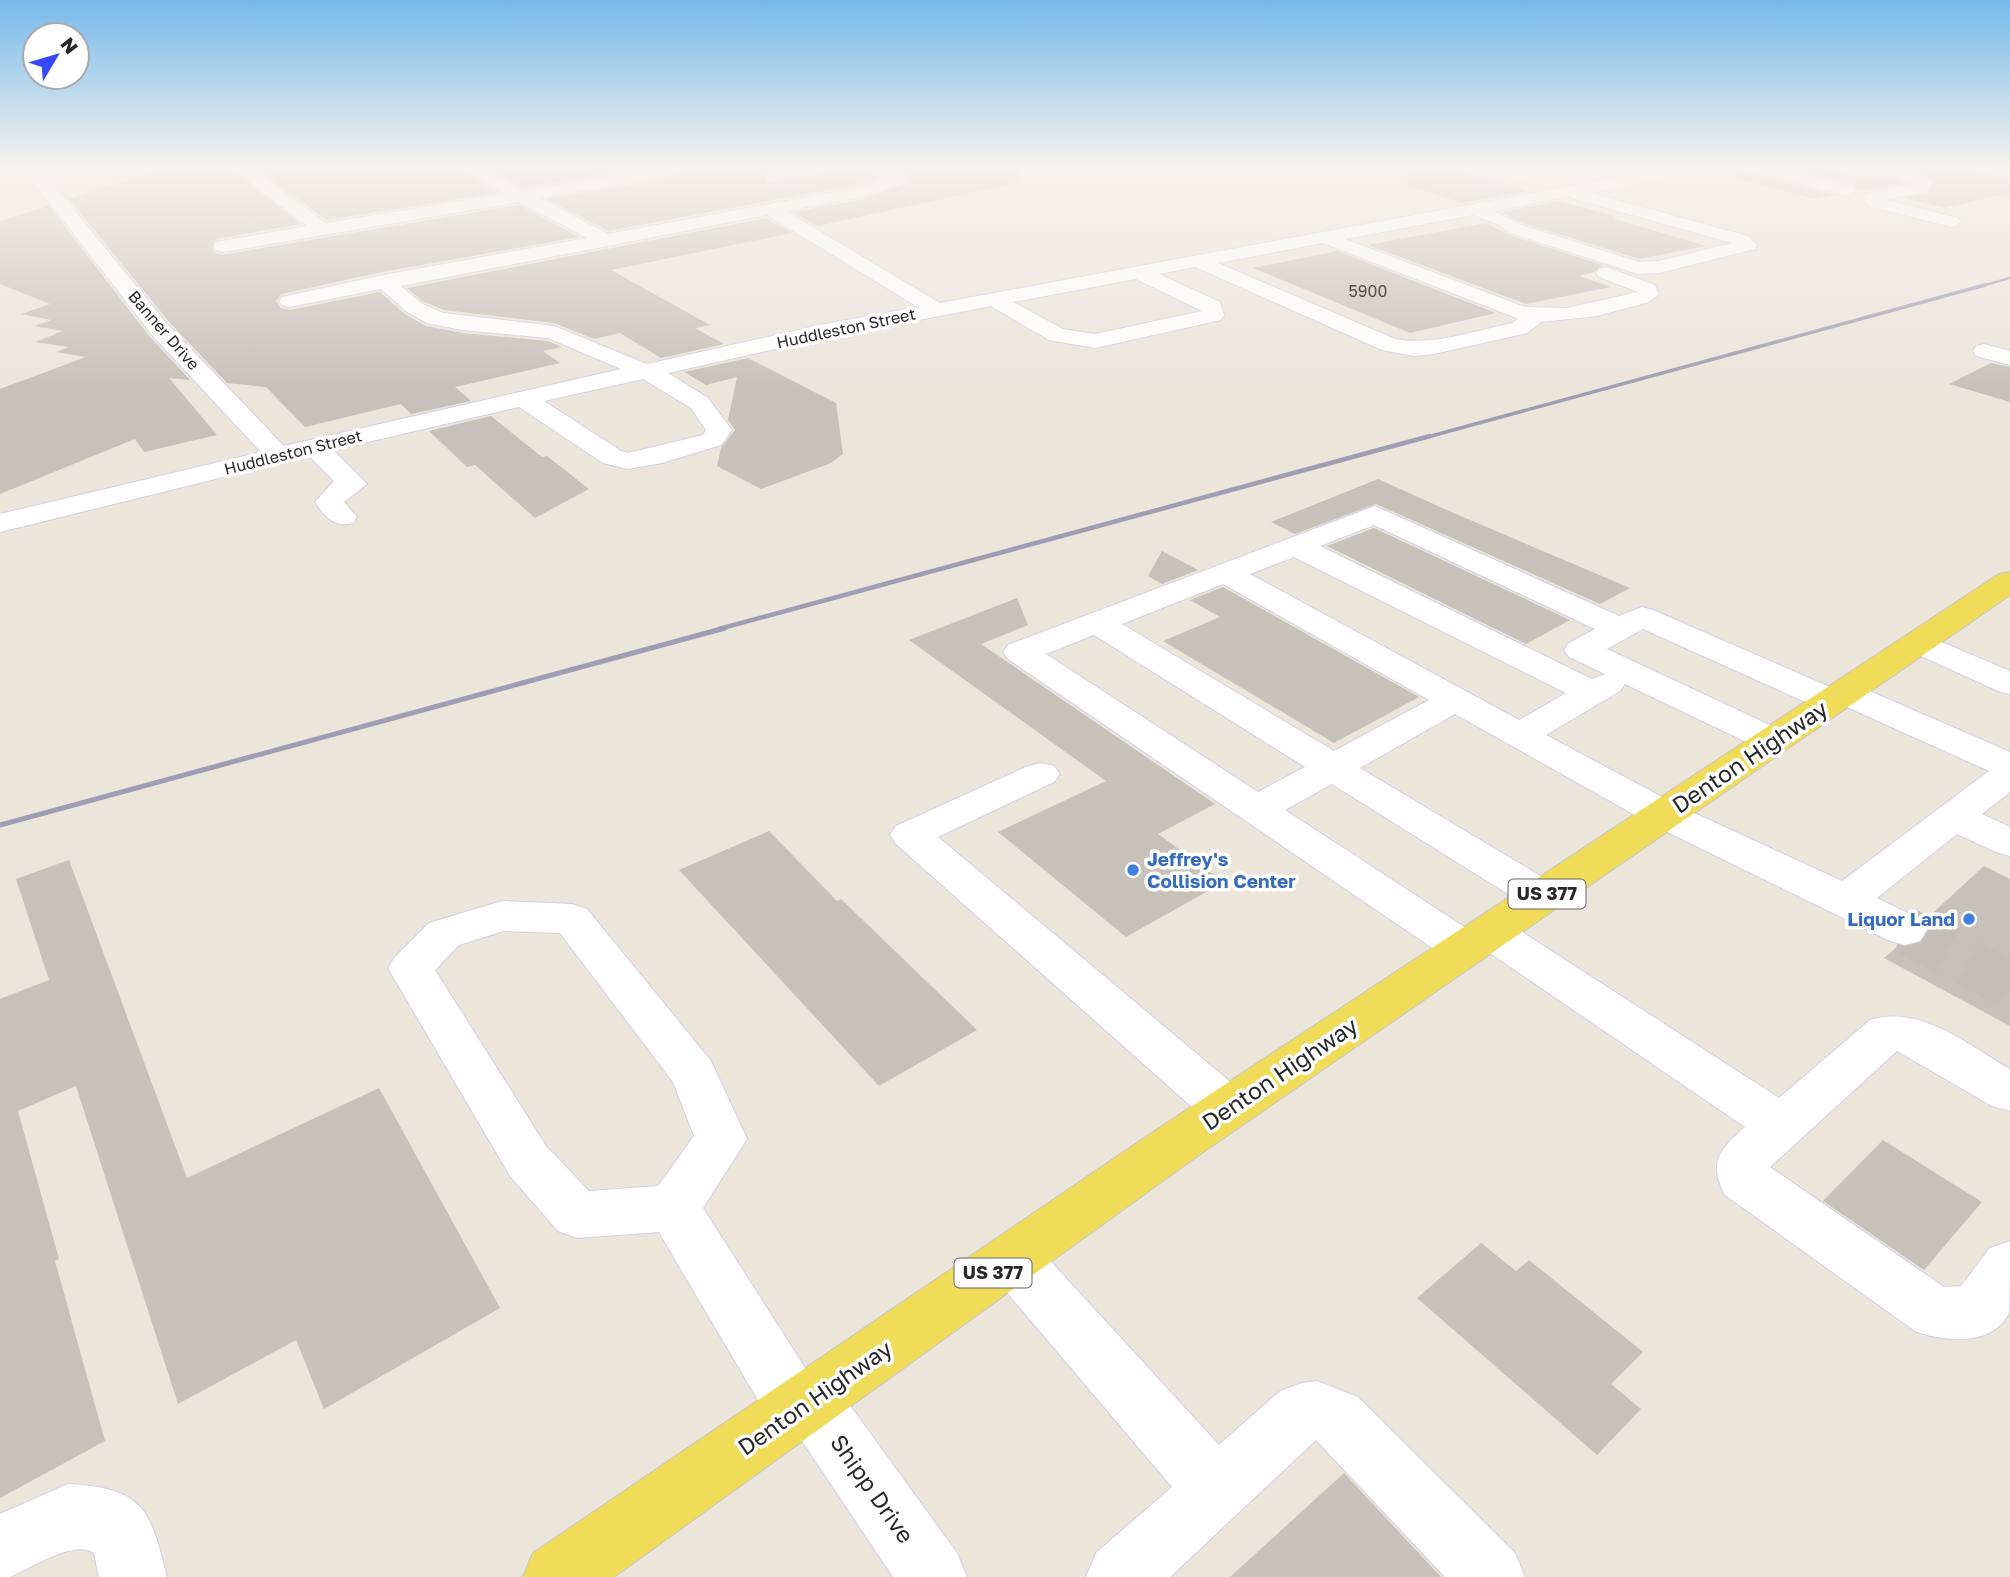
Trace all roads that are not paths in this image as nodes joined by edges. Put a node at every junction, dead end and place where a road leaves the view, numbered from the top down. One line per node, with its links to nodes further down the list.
1 (89, 241): 23 (street, Banner Drive)
2 (254, 241): 10 (street)
3 (601, 241): 13 (street)
4 (822, 241): 16 (street)
5 (1304, 241): 11 (street, Huddleston Street)
6 (1332, 241): 17 (street)
7 (1522, 241): 17 (street)
8 (1552, 241): 9 (street)
9 (1742, 241)
10 (223, 246)
11 (1197, 261): 12 (street, Huddleston Street); 17 (street)
12 (1138, 272): 14 (street, Huddleston Street); 14 (street)
13 (383, 281): 15 (street); 20 (street)
14 (993, 299): 16 (street, Huddleston Street)
15 (289, 301)
16 (936, 309): 20 (street, Huddleston Street)
17 (1535, 316)
18 (1984, 351): 19 (street)
19 (2010, 358)
20 (643, 371): 21 (street, Huddleston Street); 21 (street)
21 (523, 398): 22 (street, Huddleston Street)
22 (314, 446): 23 (street, Huddleston Street); 24 (street)
23 (278, 455): 25 (street, Huddleston Street)
24 (343, 517)
25 (0, 523)
26 (1296, 546): 27 (street); 30 (street); 34 (street)
27 (1225, 573): 29 (street); 36 (street)
28 (2010, 581): 31 (main road, Denton Highway / US 377)
29 (1097, 623): 40 (street); 43 (street)
30 (1620, 629): 32 (street); 35 (street)
31 (1920, 643): 33 (street); 35 (main road, Denton Highway / US 377)
32 (1629, 672): 34 (street); 38 (street)
33 (2010, 684)
34 (1592, 693): 37 (street)
35 (1839, 697): 38 (main road, Denton Highway / US 377); 39 (street)
36 (1455, 700): 37 (street); 40 (street)
37 (1519, 735): 44 (street)
38 (1774, 741): 44 (main road, Denton Highway / US 377)
39 (2010, 766)
40 (1333, 767): 43 (street); 47 (street)
41 (2010, 773): 45 (street)
42 (1041, 774): 52 (street)
43 (1257, 809): 50 (street)
44 (1665, 815): 47 (main road, Denton Highway / US 377); 48 (street)
45 (1955, 817): 46 (street); 48 (street)
46 (2010, 843)
47 (1544, 897): 50 (main road, Denton Highway / US 377)
48 (1846, 900): 49 (street)
49 (1905, 930)
50 (1478, 941): 52 (main road, Denton Highway / US 377); 53 (street)
51 (2010, 1092): 53 (street)
52 (1228, 1109): 55 (main road, Denton Highway / US 377)
53 (1781, 1125): 56 (street)
54 (673, 1208): 54 (street); 57 (street, Shipp Drive)
55 (1013, 1259): 57 (main road, Denton Highway / US 377); 58 (street)
56 (2010, 1265)
57 (805, 1406): 61 (main road, Denton Highway / US 377); 62 (street, Shipp Drive)
58 (1217, 1490): 63 (street); 64 (street)
59 (0, 1548): 60 (street)
60 (133, 1577)
61 (557, 1577)
62 (933, 1577)
63 (1120, 1577)
64 (1491, 1577)

